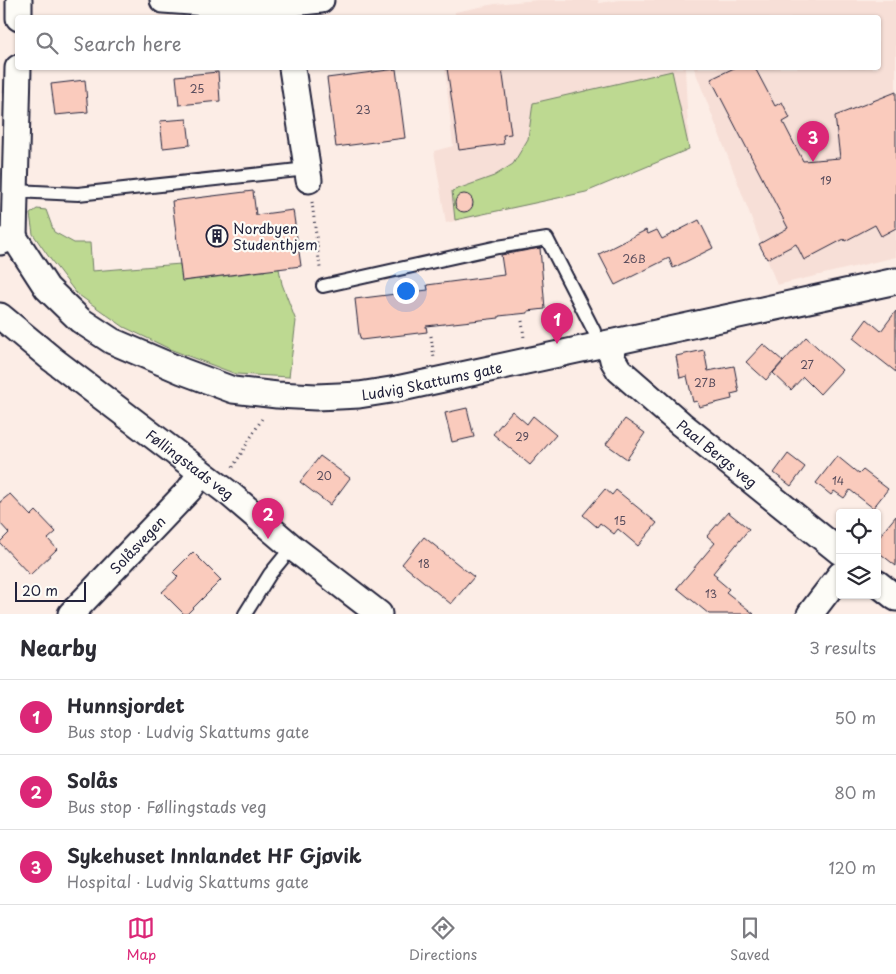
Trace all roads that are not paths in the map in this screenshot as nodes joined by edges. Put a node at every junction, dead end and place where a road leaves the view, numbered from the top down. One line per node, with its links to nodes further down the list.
1 (19, 0): 5 (street)
2 (163, 0): 4 (street)
3 (321, 0): 4 (street)
4 (283, 10)
5 (19, 15)
6 (18, 70): 9 (street)
7 (292, 70): 8 (street)
8 (308, 174): 9 (lane)
9 (15, 191): 10 (street)
10 (7, 240): 14 (street, Ludvig Skattums gate)
11 (896, 281): 14 (street, Ludvig Skattums gate)
12 (323, 286): 14 (lane)
13 (0, 316): 15 (street, Føllingstads veg)
14 (603, 345): 17 (street, Paal Bergs veg)
15 (201, 473): 16 (street, Føllingstads veg); 21 (street, Solåsvegen)
16 (292, 547): 22 (lane); 23 (street, Føllingstads veg)
17 (836, 549)
18 (836, 580): 24 (street)
19 (881, 586): 20 (street)
20 (896, 598)
21 (71, 614)
22 (245, 614)
23 (379, 614)
24 (810, 614)

